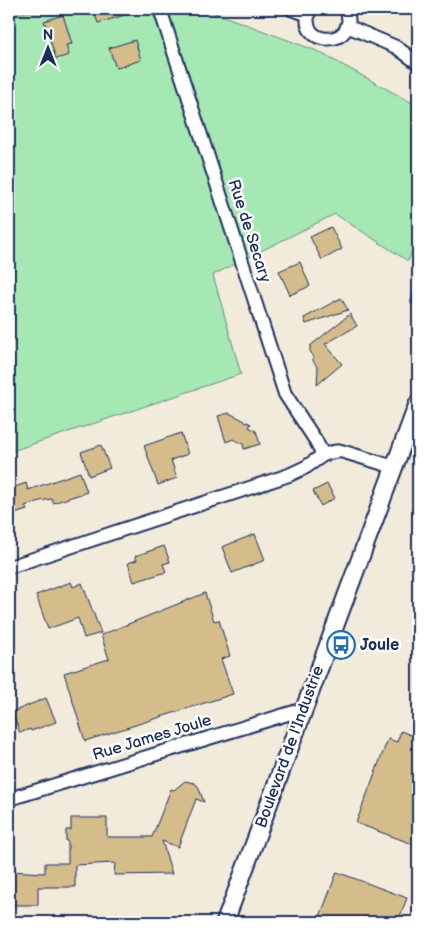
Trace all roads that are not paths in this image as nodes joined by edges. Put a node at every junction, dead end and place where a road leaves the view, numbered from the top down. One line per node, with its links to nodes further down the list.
1 (160, 9): 8 (street, Rue de Secary)
2 (291, 9): 4 (street)
3 (346, 9): 5 (street)
4 (308, 12): 5 (street)
5 (347, 26): 6 (street)
6 (418, 63)
7 (418, 403): 9 (street, Boulevard de l'Industrie)
8 (323, 455): 9 (street); 10 (street)
9 (394, 467): 11 (street, Boulevard de l'Industrie)
10 (9, 567)
11 (304, 709): 12 (street, Rue James Joule); 13 (street, Boulevard de l'Industrie)
12 (9, 799)
13 (225, 922)

